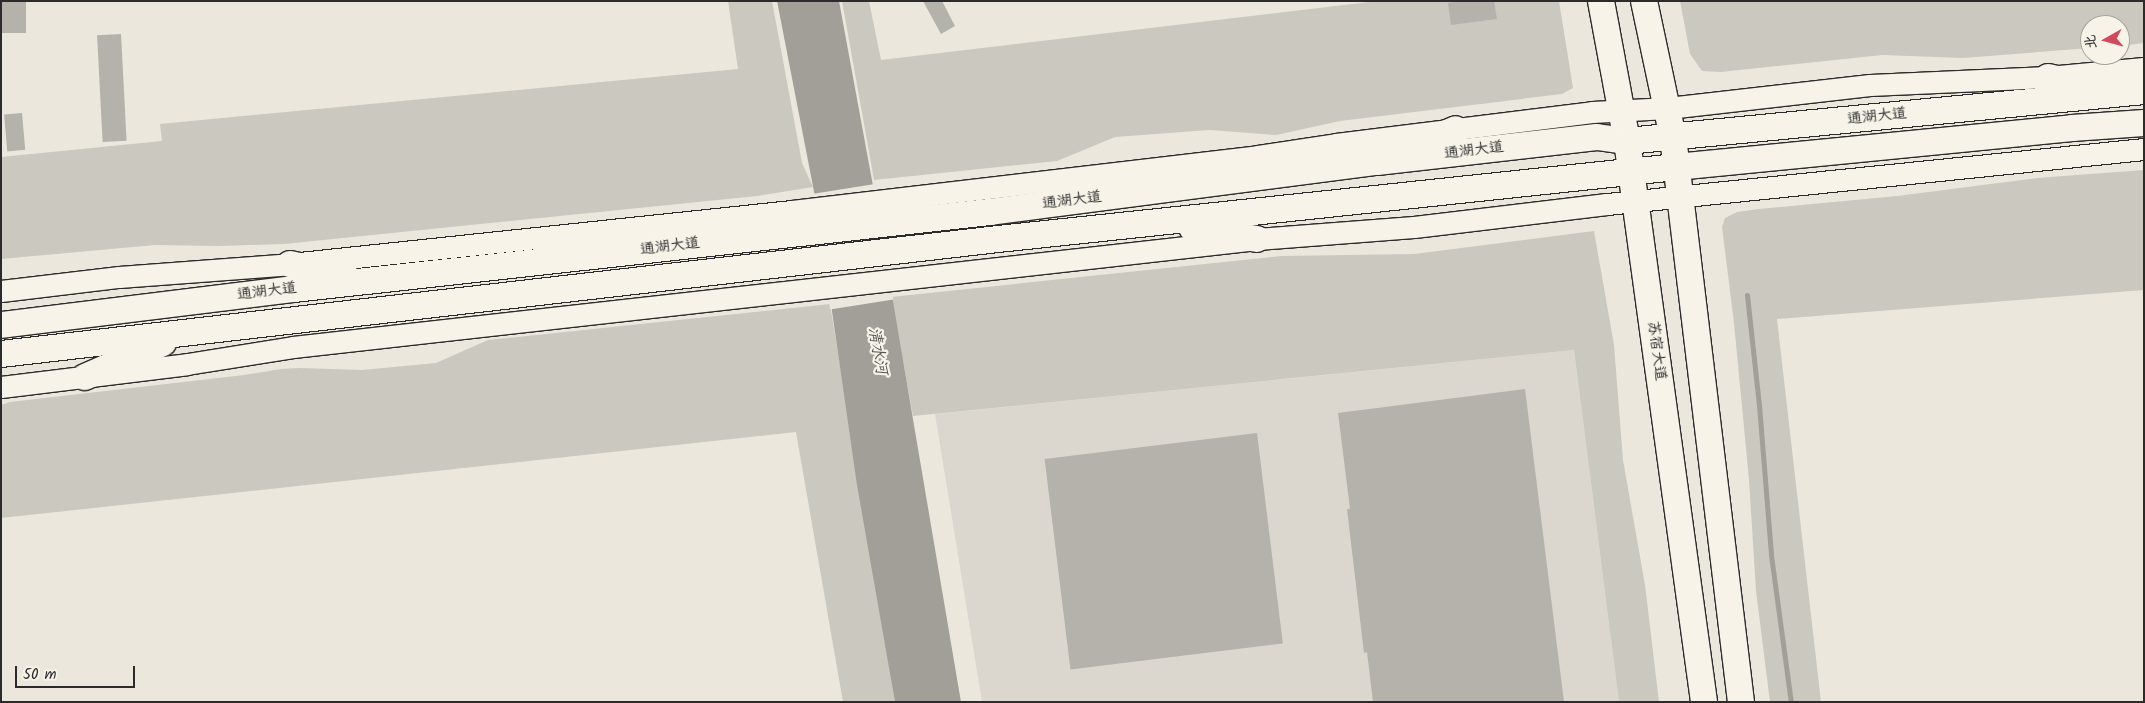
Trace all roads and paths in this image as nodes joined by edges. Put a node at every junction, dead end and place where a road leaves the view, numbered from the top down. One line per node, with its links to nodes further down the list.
1 (1601, 1): 7 (main road, 苏宿大道)
2 (1644, 1): 6 (main road)
3 (2144, 68): 4 (street)
4 (2048, 77): 5 (main road); 6 (street)
5 (2132, 92): 10 (main road, 通湖大道)
6 (1668, 108): 7 (street); 10 (main road)
7 (1622, 110): 9 (street); 11 (main road, 苏宿大道)
8 (2144, 123): 14 (main road, 通湖大道)
9 (1456, 129): 13 (main road); 17 (street)
10 (1673, 137): 11 (main road, 通湖大道); 14 (main road)
11 (1627, 141): 13 (main road, 通湖大道); 15 (main road, 苏宿大道)
12 (2144, 149): 16 (street)
13 (1377, 162): 17 (main road, 通湖大道)
14 (1676, 167): 15 (main road, 通湖大道); 16 (main road)
15 (1632, 172): 18 (main road, 苏宿大道); 20 (main road, 通湖大道)
16 (1680, 197): 18 (street); 31 (main road)
17 (987, 200): 19 (main road, 通湖大道)
18 (1636, 201): 21 (street); 30 (main road, 苏宿大道)
19 (794, 222): 22 (street); 23 (main road, 通湖大道)
20 (1159, 222): 21 (main road); 26 (main road, 通湖大道)
21 (1257, 239): 28 (street)
22 (290, 264): 23 (main road); 24 (street)
23 (371, 280): 25 (main road, 通湖大道)
24 (1, 291)
25 (1, 325)
26 (187, 332): 27 (main road, 通湖大道); 28 (main road)
27 (1, 354)
28 (86, 377): 29 (street)
29 (1, 387)
30 (1704, 702)
31 (1741, 702)

